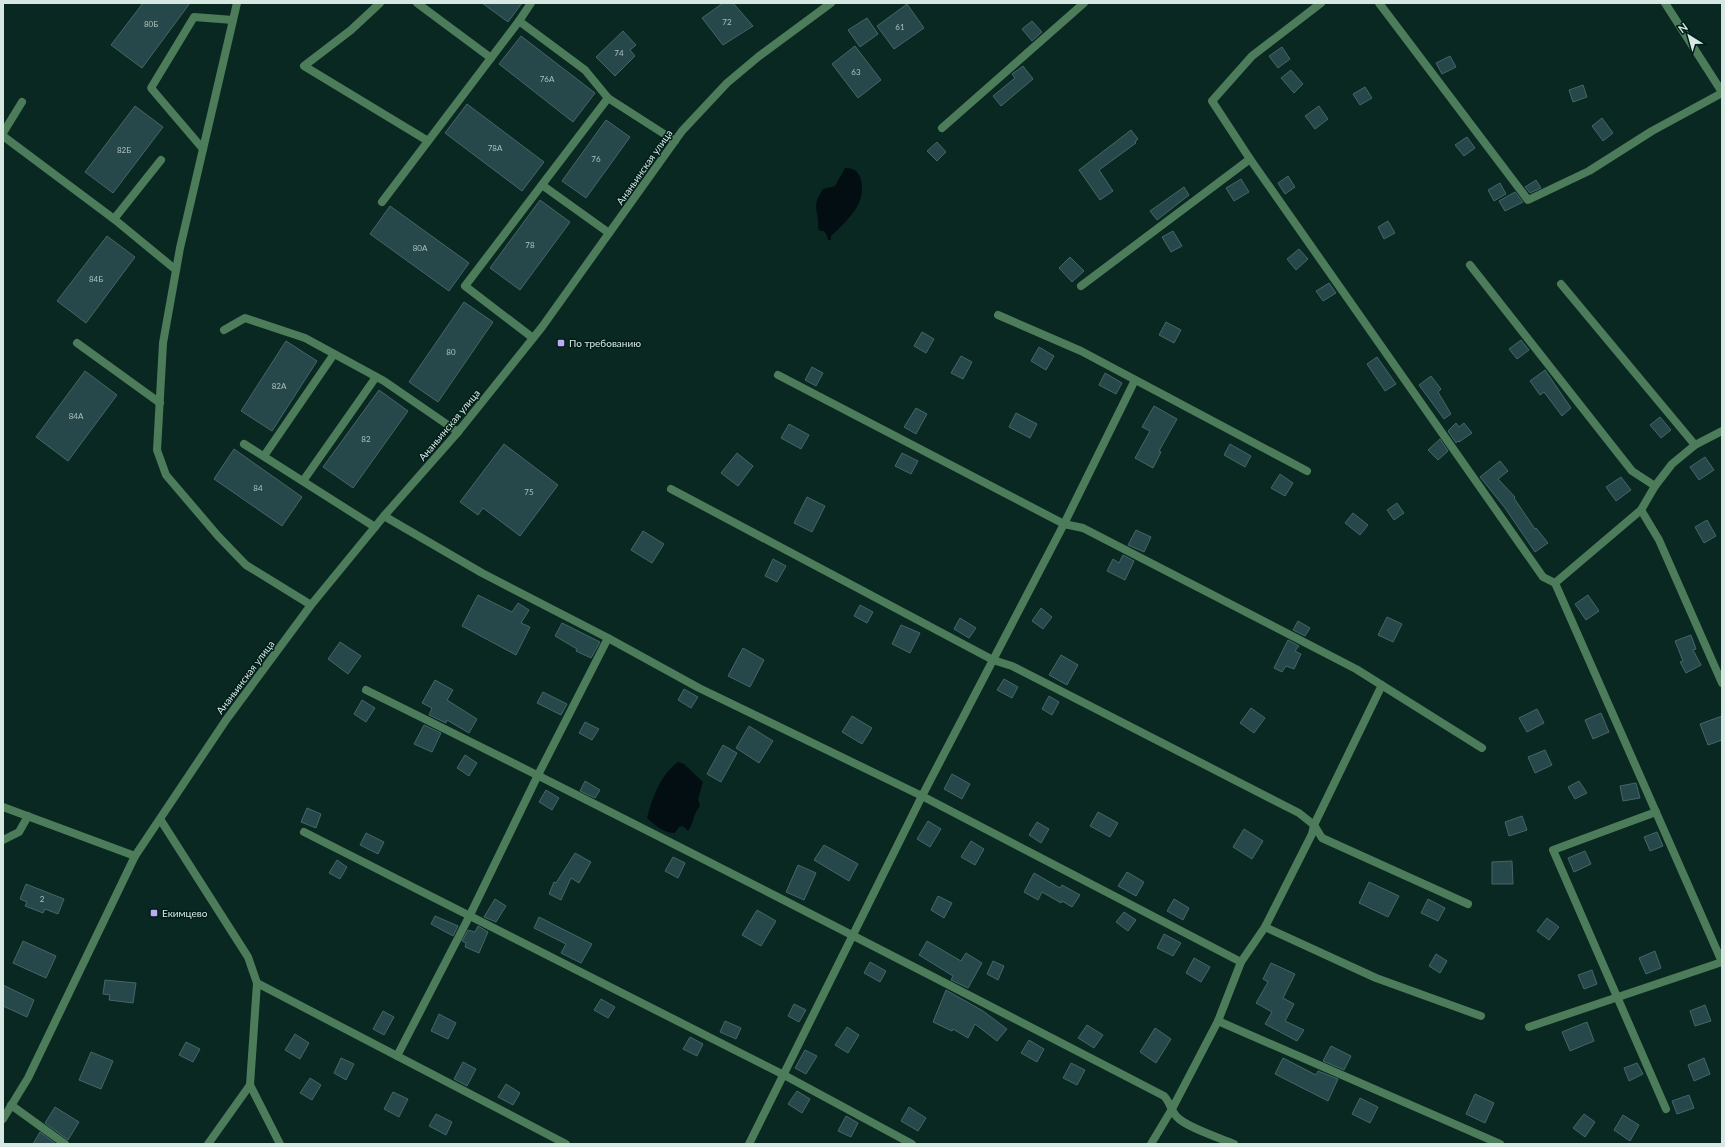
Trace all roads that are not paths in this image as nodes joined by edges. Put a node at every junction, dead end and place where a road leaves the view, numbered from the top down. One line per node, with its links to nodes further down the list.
1 (237, 3): 10 (street)
2 (380, 3): 18 (street)
3 (417, 3): 12 (street)
4 (531, 3): 11 (street)
5 (831, 3): 19 (street, Ананьинская улица)
6 (1084, 3): 16 (street)
7 (1321, 3): 21 (street)
8 (1379, 3): 13 (street)
9 (1665, 3): 13 (street)
10 (233, 20): 20 (street); 20 (street)
11 (520, 21): 12 (street); 14 (street)
12 (491, 58): 18 (street)
13 (1722, 93)
14 (608, 98): 19 (street); 23 (street)
15 (22, 102): 17 (street)
16 (942, 128)
17 (3, 134): 25 (street)
18 (428, 141): 24 (street)
19 (675, 142): 26 (street, Ананьинская улица)
20 (203, 149): 28 (street)
21 (1250, 159): 30 (street); 53 (street)
22 (161, 160): 25 (street)
23 (542, 185): 26 (street); 33 (street)
24 (382, 202)
25 (114, 219): 28 (street)
26 (609, 234): 33 (street, Ананьинская улица)
27 (1470, 265): 47 (street)
28 (176, 270): 39 (street)
29 (1561, 284): 43 (street)
30 (1081, 286)
31 (998, 315): 38 (street)
32 (224, 330): 35 (street)
33 (533, 338): 41 (street, Ананьинская улица)
34 (77, 344): 39 (street)
35 (334, 354): 37 (street); 44 (street)
36 (778, 375): 51 (street)
37 (376, 376): 41 (street); 46 (street)
38 (1135, 380): 45 (street); 51 (street)
39 (160, 403): 54 (street)
40 (1722, 431): 43 (street)
41 (458, 432): 50 (street, Ананьинская улица)
42 (244, 444): 44 (street)
43 (1695, 445): 47 (street)
44 (264, 456): 46 (street)
45 (1306, 471)
46 (303, 481): 52 (street)
47 (1655, 486): 49 (street)
48 (672, 489): 56 (street)
49 (1641, 510): 53 (street); 57 (street)
50 (384, 516): 52 (street, Ананьинская улица); 55 (street)
51 (1064, 524): 56 (street); 58 (street)
52 (375, 527): 54 (street, Ананьинская улица)
53 (1555, 583): 64 (street)
54 (311, 605): 66 (street, Ананьинская улица)
55 (608, 638): 61 (street); 62 (street)
56 (993, 660): 62 (street); 67 (street)
57 (1722, 683)
58 (1382, 685): 60 (street); 67 (street)
59 (366, 690): 61 (street)
60 (1482, 748)
61 (538, 775): 72 (street); 74 (street)
62 (922, 796): 74 (street); 75 (street)
63 (3, 807): 65 (street)
64 (1656, 812): 77 (street); 77 (street)
65 (28, 816): 69 (street); 70 (street)
66 (160, 819): 70 (street, Ананьинская улица); 76 (street)
67 (1314, 825): 71 (street); 73 (street)
68 (304, 832): 72 (street)
69 (3, 840)
70 (135, 856): 84 (street, Ананьинская улица)
71 (1468, 904)
72 (470, 915): 81 (street); 82 (street)
73 (1265, 927): 75 (street); 78 (street)
74 (854, 935): 82 (street); 85 (street)
75 (1241, 962): 79 (street)
76 (256, 983): 81 (street); 83 (street)
77 (1618, 997): 80 (street); 86 (street)
78 (1481, 1016)
79 (1218, 1021): 85 (street); 96 (street)
80 (1529, 1027)
81 (397, 1056): 91 (street)
82 (784, 1075): 92 (street); 93 (street)
83 (250, 1085): 89 (street); 90 (street)
84 (11, 1105): 87 (street, Ананьинская улица); 88 (street)
85 (1172, 1108): 94 (street); 95 (street)
86 (1666, 1109)
87 (3, 1119)
88 (65, 1144)
89 (208, 1144)
90 (280, 1144)
91 (566, 1144)
92 (749, 1144)
93 (912, 1144)
94 (1151, 1144)
95 (1234, 1144)
96 (1500, 1144)

